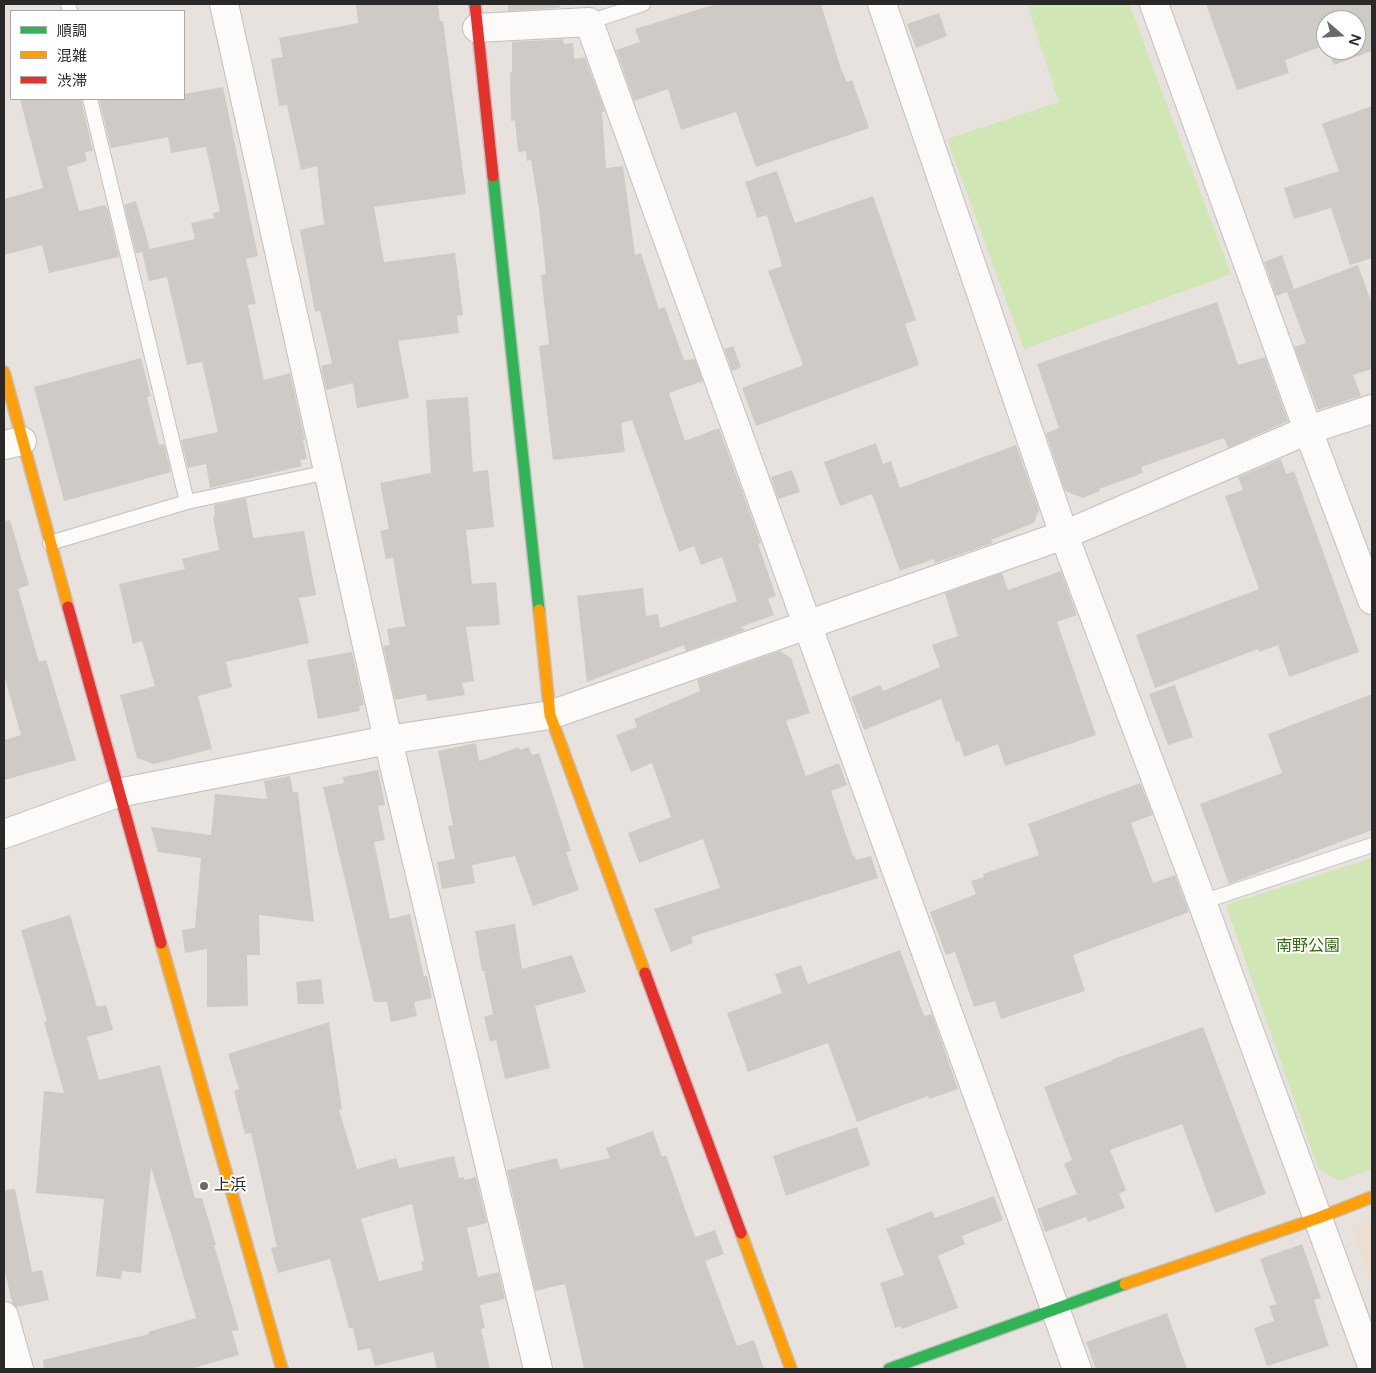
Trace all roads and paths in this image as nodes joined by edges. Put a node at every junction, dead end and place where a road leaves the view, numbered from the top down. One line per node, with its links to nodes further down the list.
1 (224, 4): 12 (street)
2 (643, 4): 6 (lane)
3 (882, 4): 14 (street)
4 (1154, 4): 10 (street)
5 (476, 16): 6 (street); 18 (street)
6 (589, 22): 17 (street)
7 (90, 100): 13 (lane)
8 (4, 372): 11 (street)
9 (1372, 409): 10 (street)
10 (1308, 430): 14 (street); 16 (street)
11 (13, 443): 15 (street)
12 (328, 472): 13 (lane); 19 (street)
13 (186, 502): 15 (lane)
14 (1064, 535): 17 (street); 23 (street)
15 (50, 543): 20 (street)
16 (1372, 600)
17 (808, 626): 18 (street); 26 (street)
18 (550, 715): 19 (street); 32 (street)
19 (388, 740): 20 (street); 31 (street)
20 (118, 794): 21 (street); 30 (street)
21 (4, 834)
22 (1372, 845): 23 (lane)
23 (1202, 902): 25 (street)
24 (1372, 1197): 25 (street)
25 (1318, 1218): 26 (street); 28 (street)
26 (1054, 1308): 33 (street); 34 (street)
27 (4, 1316): 29 (street)
28 (1372, 1366)
29 (18, 1369)
30 (282, 1369)
31 (538, 1369)
32 (791, 1369)
33 (889, 1369)
34 (1077, 1369)

